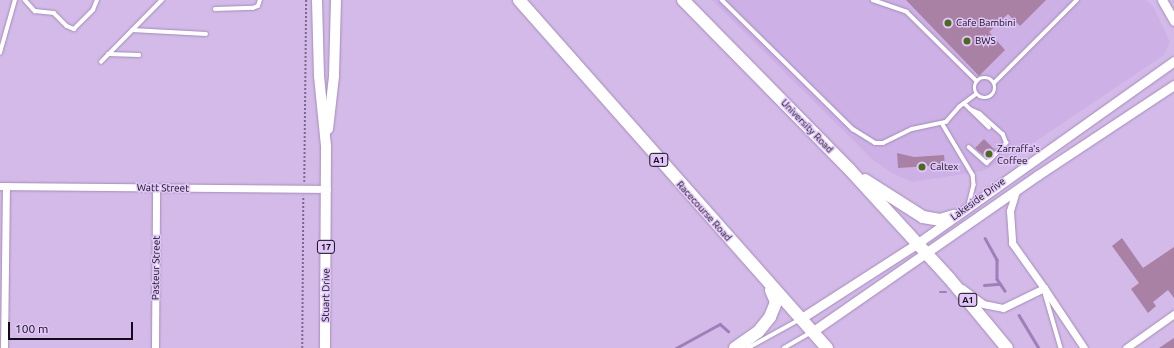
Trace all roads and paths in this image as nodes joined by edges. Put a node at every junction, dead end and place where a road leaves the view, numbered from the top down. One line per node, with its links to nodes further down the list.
1 (15, 0): 20 (lane)
2 (25, 0): 3 (lane)
3 (96, 0)
4 (162, 0): 18 (lane)
5 (260, 0): 16 (lane)
6 (306, 0): 36 (path)
7 (317, 0): 33 (main road, Stuart Drive / 17)
8 (336, 0): 33 (main road, Stuart Drive / 17)
9 (519, 0): 47 (highway, Racecourse Road / A1)
10 (683, 0): 35 (highway, University Road / A1)
11 (722, 0): 31 (lane)
12 (873, 0): 25 (lane)
13 (1077, 0): 26 (lane)
14 (1164, 0): 15 (street); 17 (street)
15 (1174, 8)
16 (215, 9)
17 (1174, 21)
18 (132, 30): 19 (lane); 21 (lane)
19 (206, 34)
20 (0, 53)
21 (108, 54): 22 (lane); 24 (lane)
22 (139, 55)
23 (1174, 61): 42 (street, Lakeside Drive)
24 (101, 62)
25 (977, 81): 26 (lane); 28 (lane)
26 (994, 83): 28 (lane)
27 (1174, 85): 40 (street, Lakeside Drive)
28 (976, 94): 29 (lane)
29 (964, 103): 30 (lane); 31 (lane)
30 (971, 110): 32 (lane); 34 (lane)
31 (942, 123): 42 (lane)
32 (989, 127)
33 (326, 146): 39 (main road, Stuart Drive / 17)
34 (969, 147)
35 (850, 170): 43 (highway); 44 (highway, University Road / A1)
36 (304, 182)
37 (3, 186): 38 (street, Watt Street); 52 (street)
38 (156, 188): 39 (street, Watt Street); 53 (street, Pasteur Street)
39 (327, 189): 55 (main road, Stuart Drive / 17)
40 (1016, 191): 45 (street, Lakeside Drive); 48 (street)
41 (304, 196): 54 (path)
42 (969, 206): 43 (street, Lakeside Drive)
43 (954, 216): 44 (street, Lakeside Drive)
44 (918, 243): 45 (highway, University Road / A1); 50 (street, Lakeside Drive)
45 (927, 254): 46 (highway, A1); 51 (street, Lakeside Drive)
46 (949, 278): 48 (street); 60 (highway, A1)
47 (769, 284): 50 (highway, Racecourse Road / A1); 56 (highway)
48 (1044, 288): 61 (lane); 62 (street)
49 (1174, 314): 63 (street)
50 (800, 319): 51 (highway, Racecourse Road / A1); 57 (lane)
51 (812, 332): 58 (lane); 59 (highway, Racecourse Road / A1)
52 (4, 348)
53 (155, 348)
54 (302, 348)
55 (325, 348)
56 (735, 348)
57 (748, 348)
58 (784, 348)
59 (827, 348)
60 (1007, 348)
61 (1061, 348)
62 (1084, 348)
63 (1126, 348)

